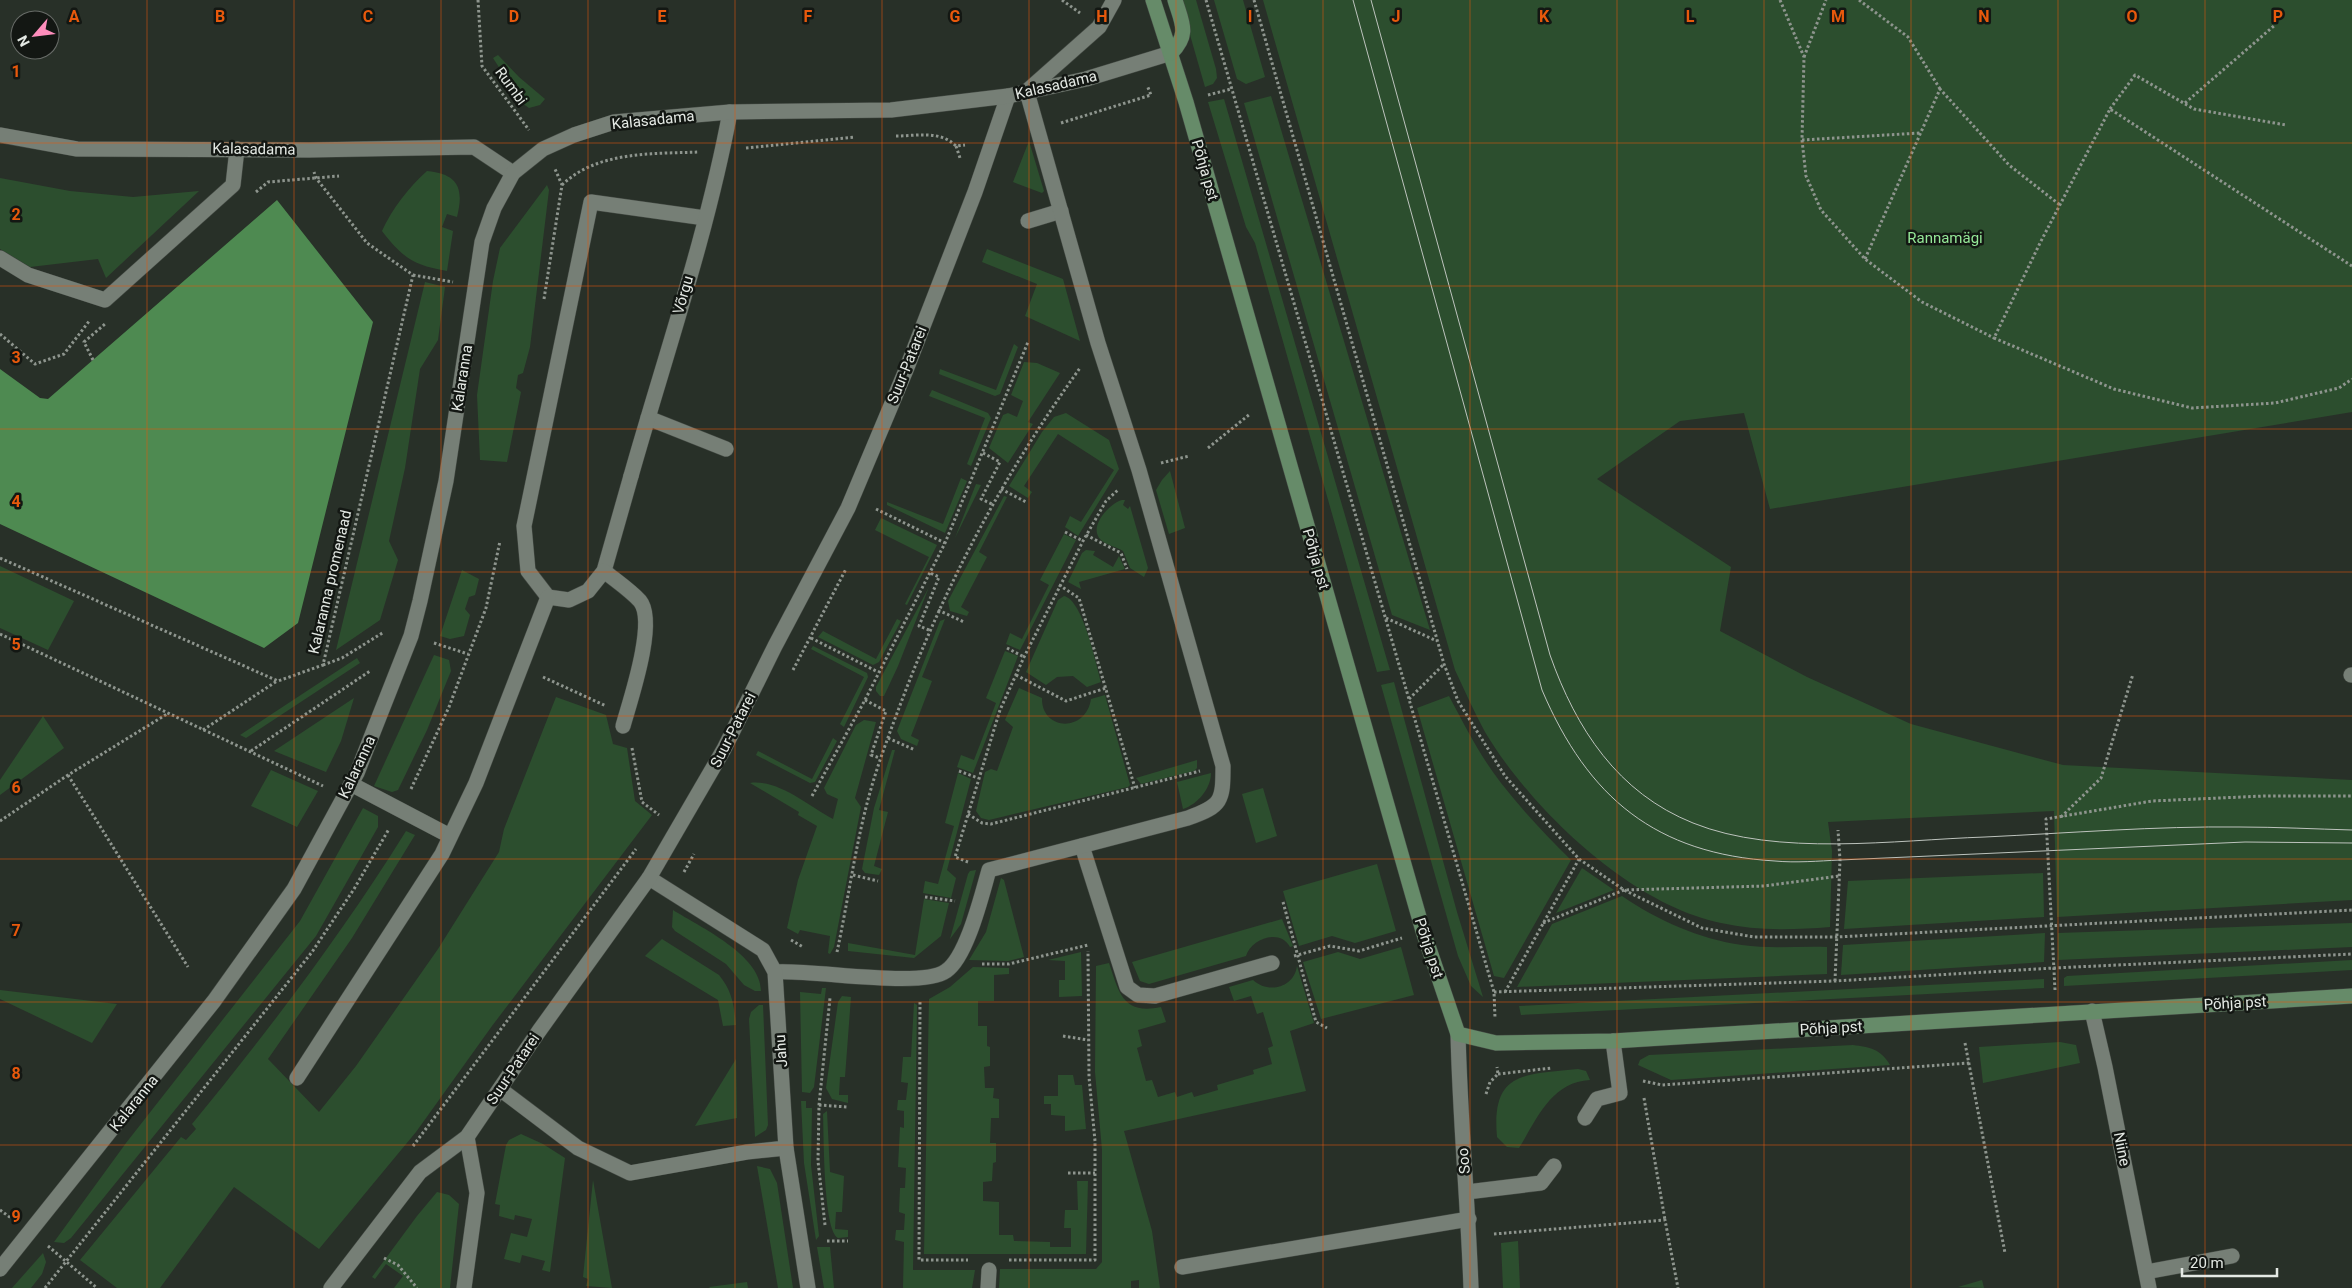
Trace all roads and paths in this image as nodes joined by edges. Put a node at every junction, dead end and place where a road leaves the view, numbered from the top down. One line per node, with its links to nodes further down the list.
1 (478, 0): 29 (path, Rumbi)
2 (1114, 0): 15 (street)
3 (1153, 0): 11 (main road, Põhja pst)
4 (1175, 0): 11 (main road)
5 (1206, 0): 13 (path)
6 (1254, 0): 76 (path)
7 (1780, 0): 12 (path)
8 (1826, 0): 12 (path)
9 (1859, 0): 14 (path)
10 (2275, 25): 18 (path)
11 (1171, 54): 15 (street, Kalasadama); 49 (main road, Põhja pst)
12 (1804, 56): 26 (path)
13 (1231, 89): 17 (path); 70 (path)
14 (1940, 89): 22 (path); 34 (path)
15 (1027, 92): 16 (street, Kalasadama); 35 (street)
16 (1008, 96): 20 (street, Kalasadama); 27 (street, Suur-Patarei)
17 (1205, 96)
18 (2185, 103): 19 (path); 21 (path)
19 (2110, 109): 34 (path); 40 (path)
20 (730, 112): 29 (street, Kalasadama); 31 (street, Võrgu)
21 (2286, 125)
22 (1920, 133): 26 (path); 39 (path)
23 (0, 135): 28 (street, Kalasadama)
24 (888, 136): 27 (path)
25 (862, 137): 31 (path)
26 (1802, 140): 39 (path)
27 (990, 144): 124 (street, Suur-Patarei)
28 (237, 149): 30 (street, Kalasadama); 43 (street)
29 (543, 149): 32 (street, Kalasadama)
30 (309, 150): 32 (street, Kalasadama); 41 (path)
31 (723, 150): 33 (path); 36 (street, Võrgu)
32 (513, 173): 103 (street, Kalaranna)
33 (562, 185)
34 (2060, 205): 45 (path)
35 (1061, 211): 37 (street); 47 (street)
36 (705, 218): 50 (street, Võrgu); 68 (street)
37 (1028, 221)
38 (0, 258): 43 (street)
39 (1865, 259): 45 (path)
40 (2352, 266)
41 (413, 275): 42 (path); 80 (path, Kalaranna promenaad)
42 (453, 282)
43 (105, 300): 44 (path)
44 (0, 334)
45 (1994, 338): 48 (path)
46 (1028, 342): 53 (path)
47 (1098, 343): 54 (street); 55 (path)
48 (2352, 379)
49 (1271, 401): 51 (path); 135 (main road, Põhja pst)
50 (648, 418): 52 (street); 65 (street, Võrgu)
51 (1208, 448)
52 (726, 449)
53 (983, 452): 57 (path); 62 (path)
54 (1139, 470): 60 (path); 117 (street)
55 (1001, 489): 56 (path); 57 (path)
56 (1026, 502)
57 (992, 504): 69 (path)
58 (876, 509): 62 (path)
59 (1065, 532): 61 (path)
60 (1086, 535): 61 (path); 64 (path)
61 (1083, 541): 67 (path)
62 (945, 543): 66 (path)
63 (0, 558): 86 (path)
64 (1127, 569)
65 (604, 571): 68 (street); 92 (street)
66 (930, 573): 72 (path); 83 (path)
67 (1059, 586): 78 (path); 87 (path)
68 (548, 597): 81 (street)
69 (938, 610): 71 (path); 72 (path)
70 (1386, 618): 76 (path); 88 (path)
71 (964, 622)
72 (929, 630): 94 (path)
73 (384, 632): 80 (path)
74 (0, 634): 91 (path)
75 (810, 638): 83 (path)
76 (1438, 641): 79 (path)
77 (1007, 648): 78 (path)
78 (1024, 657): 85 (path)
79 (1444, 664): 88 (path); 118 (path)
80 (323, 665): 86 (path, Kalaranna promenaad)
81 (521, 666): 90 (path); 115 (street)
82 (374, 669): 97 (path)
83 (878, 672): 89 (path)
84 (2133, 674): 111 (path)
85 (1016, 675): 87 (path); 102 (path)
86 (278, 681): 93 (path, Kalaranna promenaad)
87 (1106, 688): 105 (path)
88 (1409, 699): 151 (path)
89 (866, 700): 98 (path); 106 (path)
90 (602, 704)
91 (167, 713): 93 (path); 101 (path)
92 (623, 726)
93 (203, 730): 97 (path)
94 (888, 738): 96 (path); 98 (path)
95 (631, 740): 110 (path)
96 (916, 750)
97 (250, 751): 104 (path)
98 (880, 758): 122 (path)
99 (1206, 767): 105 (path)
100 (959, 771): 102 (path)
101 (68, 775): 112 (path); 145 (path)
102 (978, 778): 109 (path)
103 (351, 784): 115 (street); 191 (street, Kalaranna)
104 (326, 788)
105 (1135, 788): 109 (path)
106 (812, 796)
107 (2352, 796): 111 (path)
108 (665, 807): 110 (path)
109 (968, 814): 119 (path)
110 (659, 815): 113 (path)
111 (2060, 817): 134 (path)
112 (0, 822)
113 (655, 822)
114 (1838, 830): 123 (path)
115 (450, 836): 166 (street)
116 (640, 843): 173 (path)
117 (1082, 846): 121 (street); 142 (street)
118 (1579, 859): 126 (path); 133 (path)
119 (967, 862): 120 (path); 121 (path)
120 (965, 870)
121 (989, 870): 144 (street)
122 (854, 875): 125 (path); 148 (path)
123 (1839, 876): 126 (path); 136 (path)
124 (649, 878): 147 (street, Jahu); 167 (street, Suur-Patarei)
125 (878, 880)
126 (1624, 890): 133 (path); 136 (path)
127 (958, 894): 129 (path)
128 (925, 897): 129 (path)
129 (956, 902): 131 (path)
130 (1283, 902): 141 (path)
131 (954, 910)
132 (2352, 910): 134 (path)
133 (1543, 923): 152 (path)
134 (2051, 924): 136 (path); 146 (path)
135 (1424, 931): 141 (path); 157 (main road, Põhja pst)
136 (1836, 937): 150 (path)
137 (791, 940): 139 (path)
138 (1088, 945): 142 (path); 144 (path); 159 (path)
139 (804, 948)
140 (2352, 954): 146 (path)
141 (1299, 955): 143 (path); 156 (path)
142 (1117, 960): 143 (street)
143 (1272, 963)
144 (954, 964): 149 (street)
145 (188, 968)
146 (2054, 968): 150 (path); 155 (path)
147 (775, 972): 148 (street); 172 (street, Jahu)
148 (833, 974): 149 (street); 168 (path)
149 (920, 976): 188 (path)
150 (1835, 982): 152 (path)
151 (1494, 992): 152 (path); 162 (path)
152 (1504, 992)
153 (2352, 996): 154 (main road, Põhja pst)
154 (2092, 1011): 155 (main road, Põhja pst); 193 (street, Niine)
155 (2056, 1014): 160 (main road, Põhja pst)
156 (1327, 1028)
157 (1458, 1034): 162 (main road, Põhja pst); 177 (street, Soo)
158 (1063, 1036): 159 (path)
159 (1088, 1040): 176 (path)
160 (1613, 1041): 162 (main road, Põhja pst); 170 (street)
161 (1974, 1041): 163 (path)
162 (1496, 1043)
163 (1969, 1063): 181 (path); 184 (path)
164 (1555, 1068): 165 (path)
165 (1498, 1074)
166 (297, 1078)
167 (500, 1089): 171 (street, Suur-Patarei); 172 (street)
168 (819, 1104): 169 (path); 183 (path)
169 (847, 1107)
170 (1585, 1118)
171 (467, 1136): 195 (street, Suur-Patarei); 197 (street)
172 (786, 1148): 198 (street, Jahu)
173 (407, 1153)
174 (1554, 1166): 177 (street)
175 (1068, 1173): 176 (path)
176 (1095, 1173): 189 (path)
177 (1467, 1192): 180 (street, Soo)
178 (0, 1210): 179 (path)
179 (4, 1214)
180 (1468, 1219): 190 (street); 200 (street, Soo)
181 (1666, 1220): 182 (path); 201 (path)
182 (1494, 1234)
183 (848, 1241)
184 (2005, 1253)
185 (2232, 1256): 193 (street)
186 (381, 1257): 196 (path)
187 (66, 1260): 194 (path)
188 (978, 1260)
189 (1007, 1260)
190 (1182, 1267)
191 (0, 1269)
192 (989, 1270): 199 (street)
193 (2146, 1272): 202 (street, Niine)
194 (96, 1288)
195 (331, 1288)
196 (417, 1288)
197 (464, 1288)
198 (808, 1288)
199 (988, 1288)
200 (1471, 1288)
201 (1678, 1288)
202 (2149, 1288)

